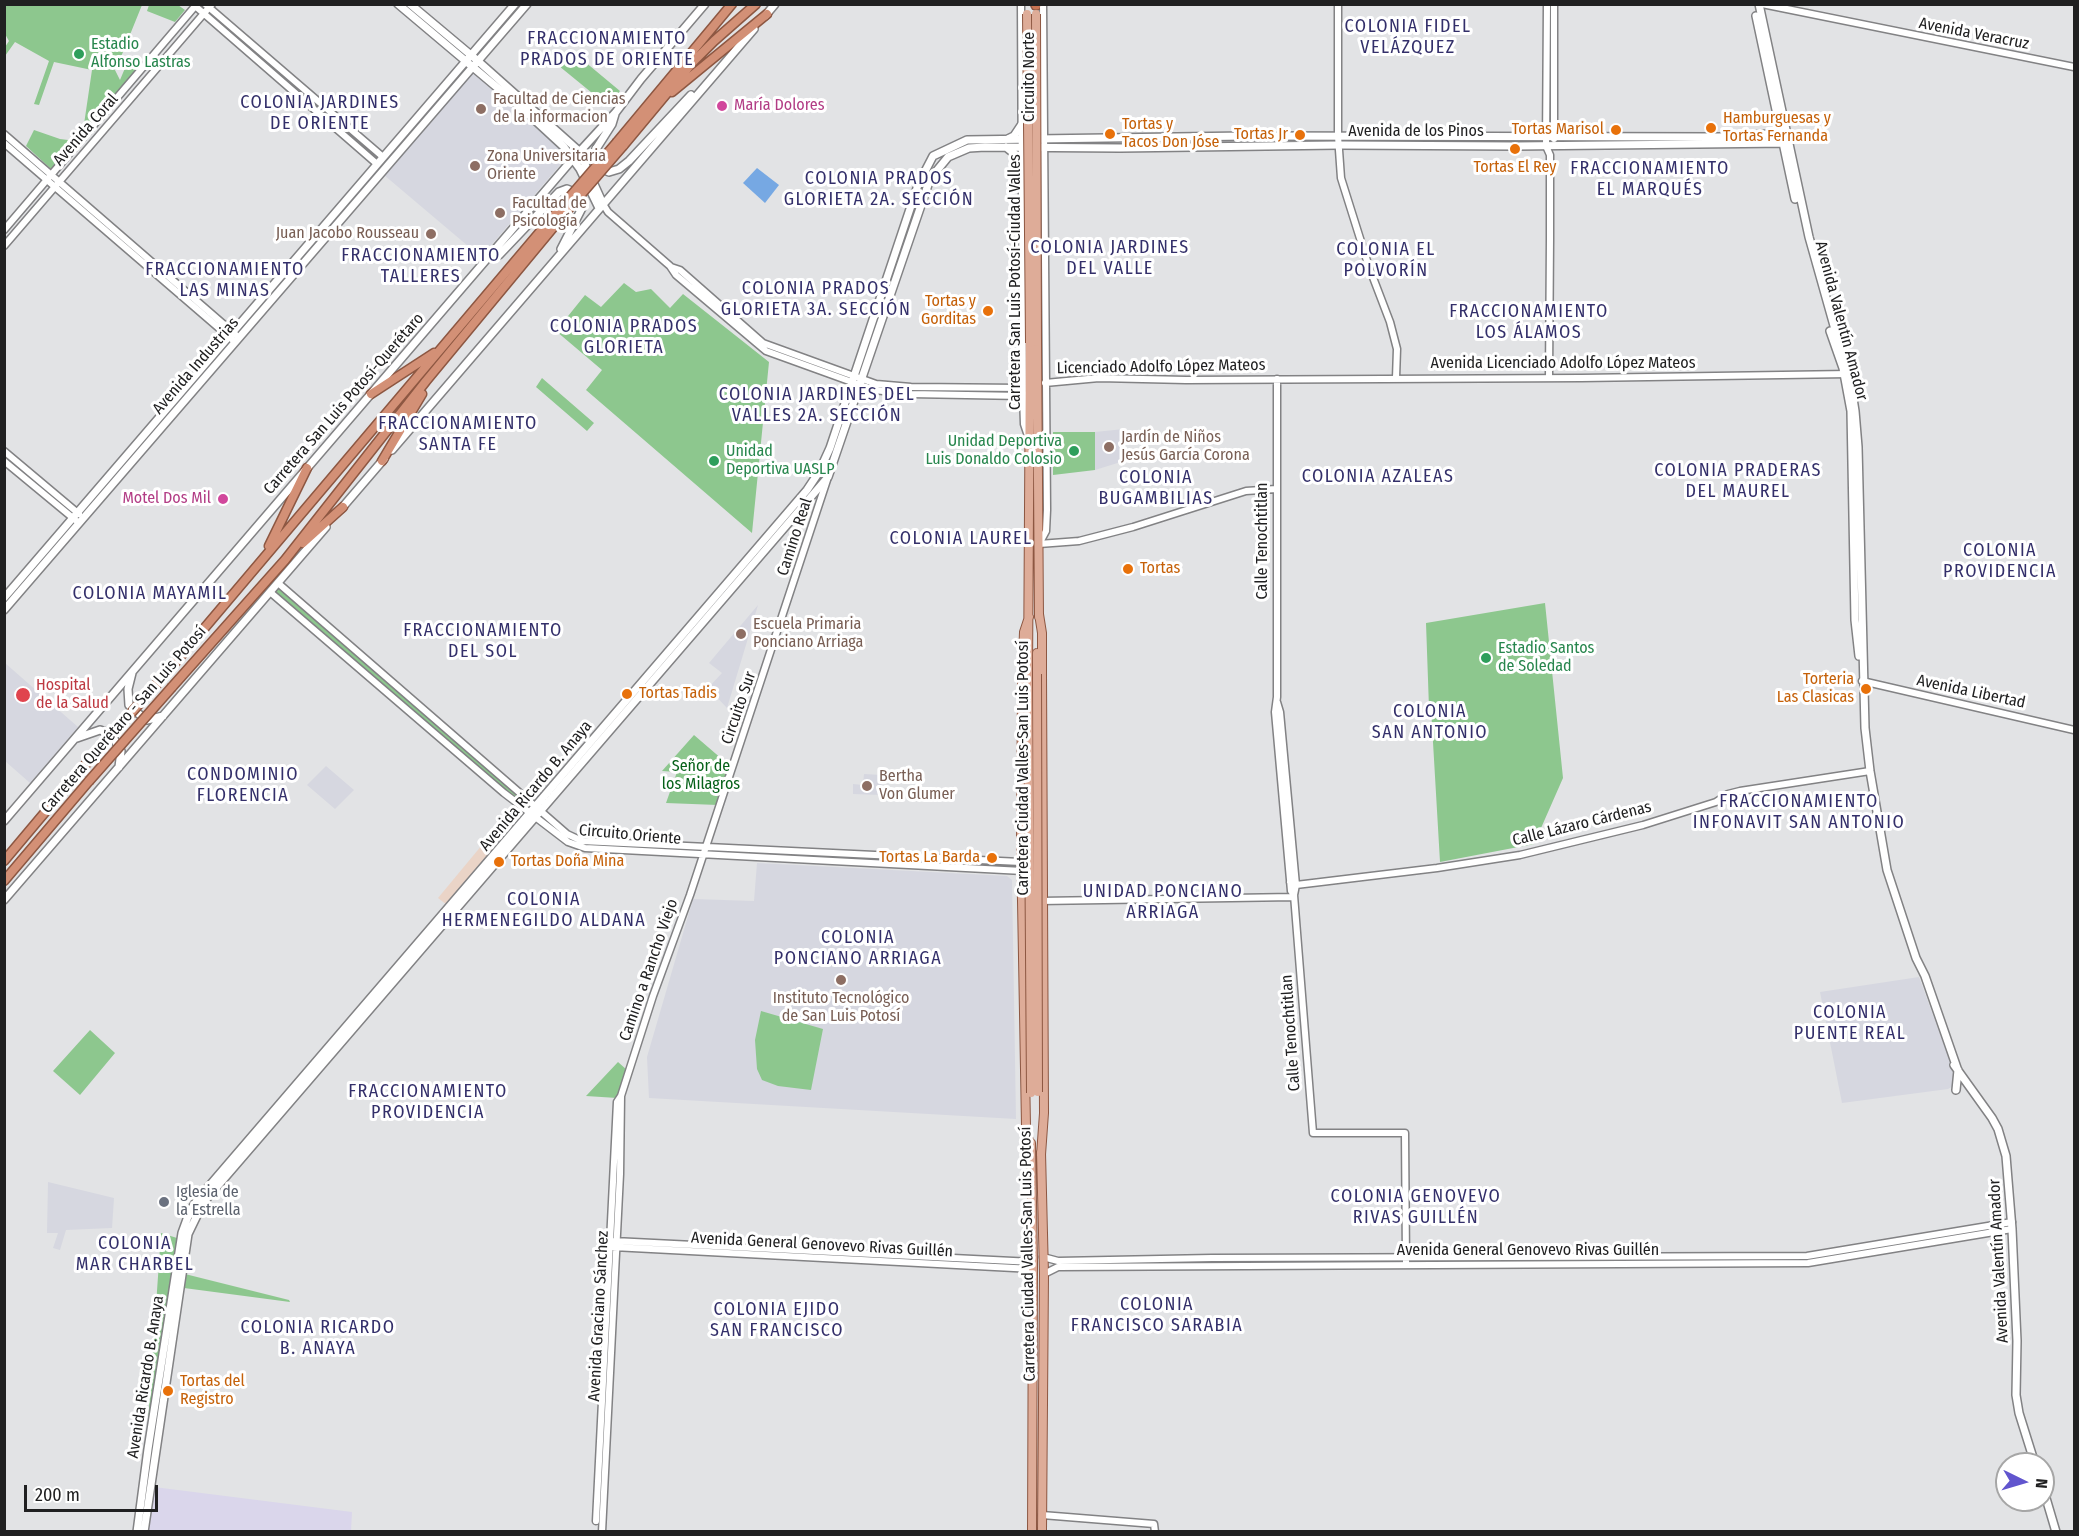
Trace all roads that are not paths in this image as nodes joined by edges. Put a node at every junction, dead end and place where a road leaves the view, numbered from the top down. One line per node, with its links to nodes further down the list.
1 (398, 4): 23 (main road)
2 (410, 4): 23 (main road)
3 (515, 4): 21 (main road, Avenida Industrias)
4 (527, 4): 24 (main road, Avenida Industrias)
5 (705, 4): 29 (main road, Carretera San Luis Potosí-Querétaro)
6 (730, 4): 41 (highway, Carretera Querétaro - San Luis Potosí)
7 (756, 4): 28 (highway, Carretera Querétaro - San Luis Potosí)
8 (775, 4): 19 (main road)
9 (1021, 4): 18 (street, Circuito Norte)
10 (1027, 4): 18 (main road)
11 (1043, 4): 31 (street, Circuito Norte)
12 (1338, 4): 34 (street)
13 (1547, 4): 35 (street)
14 (1554, 4): 35 (street)
15 (1758, 4): 25 (street, Avenida Veracruz); 32 (main road, Avenida Valentín Amador)
16 (196, 5): 17 (street); 20 (street, Avenida Coral)
17 (208, 8): 22 (street, Avenida Coral); 48 (street)
18 (1032, 9): 30 (street, Circuito Norte); 60 (main road, Carretera Ciudad Valles-San Luis Potosí, bridge)
19 (767, 14): 27 (main road); 28 (highway)
20 (165, 43): 22 (street); 51 (street, Avenida Coral)
21 (482, 44): 23 (main road); 24 (main road, Avenida Industrias)
22 (173, 49): 52 (street, Avenida Coral)
23 (458, 49): 24 (main road); 26 (main road)
24 (472, 61): 26 (main road, Avenida Industrias); 46 (main road); 47 (main road); 59 (main road, Avenida Industrias)
25 (2074, 67)
26 (453, 77): 48 (main road, Avenida Industrias)
27 (704, 87): 29 (main road); 53 (main road)
28 (656, 106): 41 (highway, Carretera Querétaro - San Luis Potosí)
29 (616, 111): 46 (main road, Carretera San Luis Potosí-Querétaro)
30 (1022, 124): 31 (street); 36 (street, Circuito Norte); 39 (main road)
31 (1044, 125): 37 (street, Circuito Norte)
32 (1783, 134): 35 (main road, Avenida de los Pinos); 40 (main road, Avenida Valentín Amador)
33 (4, 135): 51 (street)
34 (1338, 136): 35 (main road, Avenida de los Pinos); 37 (main road, Avenida de los Pinos); 42 (street)
35 (1550, 137): 43 (street)
36 (1022, 138): 37 (main road, Avenida Ricardo B. Anaya); 39 (main road, Avenida Ricardo B. Anaya); 44 (street, Circuito Norte)
37 (1044, 138): 45 (street, Circuito Norte)
38 (4, 143): 51 (street)
39 (1006, 143): 44 (main road, Avenida Ricardo B. Anaya); 50 (main road); 66 (main road, Avenida Ricardo B. Anaya)
40 (1785, 143): 43 (main road, Avenida de los Pinos); 62 (main road, Avenida Valentín Amador)
41 (620, 144): 54 (highway, Carretera Querétaro - San Luis Potosí, bridge)
42 (1339, 145): 43 (main road, Avenida de los Pinos); 45 (main road, Avenida de los Pinos); 63 (street)
43 (1550, 146): 64 (street)
44 (1022, 147): 45 (main road, Avenida Ricardo B. Anaya); 50 (street, Circuito Norte)
45 (1044, 147): 49 (street, Circuito Norte)
46 (579, 151): 47 (main road, Carretera San Luis Potosí-Querétaro); 53 (main road)
47 (573, 158): 53 (main road); 57 (main road, Carretera San Luis Potosí-Querétaro)
48 (380, 160): 59 (main road, Avenida Industrias)
49 (1045, 164): 50 (street); 68 (street, Circuito Norte)
50 (1022, 166): 69 (street, Circuito Norte)
51 (49, 177): 52 (street); 55 (street, Avenida Coral)
52 (57, 184): 56 (street, Avenida Coral); 59 (street)
53 (601, 206): 58 (main road); 66 (street)
54 (563, 210): 61 (highway, Carretera Querétaro - San Luis Potosí); 67 (highway, Carretera Querétaro - San Luis Potosí)
55 (4, 230)
56 (4, 246)
57 (486, 259): 58 (main road); 70 (main road, Carretera San Luis Potosí-Querétaro)
58 (556, 259): 75 (main road)
59 (234, 337): 80 (main road, Avenida Industrias); 81 (main road, Avenida Industrias)
60 (1034, 342): 72 (main road, Carretera San Luis Potosí-Ciudad Valles); 82 (main road, Carretera Ciudad Valles-San Luis Potosí)
61 (444, 346): 70 (highway); 83 (highway, Carretera Querétaro - San Luis Potosí)
62 (1847, 375): 64 (street, Avenida Licenciado Adolfo López Mateos); 94 (main road, Avenida Valentín Amador)
63 (1396, 378): 64 (street, Avenida Licenciado Adolfo López Mateos); 65 (street, Avenida Licenciado Adolfo López Mateos)
64 (1550, 378)
65 (1277, 379): 68 (street, Licenciado Adolfo López Mateos); 78 (street, Calle Tenochtitlan)
66 (857, 380): 69 (street); 71 (street); 77 (main road, Avenida Ricardo B. Anaya); 100 (main road, Avenida Ricardo B. Anaya)
67 (426, 381): 75 (highway); 84 (highway, Carretera Querétaro - San Luis Potosí)
68 (1045, 383): 82 (street, Circuito Norte)
69 (1023, 388): 71 (street, Circuito Norte)
70 (371, 394): 76 (main road, Carretera San Luis Potosí-Querétaro)
71 (1023, 396): 72 (street, Circuito Norte)
72 (1029, 442): 91 (main road, Carretera San Luis Potosí-Ciudad Valles)
73 (4, 451): 80 (street)
74 (4, 461): 80 (street)
75 (382, 461): 79 (main road)
76 (307, 468): 83 (highway); 92 (main road, Carretera San Luis Potosí-Querétaro)
77 (828, 477): 88 (street, Camino Real); 100 (main road, Avenida Ricardo B. Anaya)
78 (1276, 489): 82 (street); 114 (street, Calle Tenochtitlan)
79 (343, 507): 84 (highway); 85 (main road)
80 (75, 515): 81 (street); 87 (main road, Avenida Industrias)
81 (81, 521): 89 (main road, Avenida Industrias)
82 (1039, 544): 90 (main road, Carretera Ciudad Valles-San Luis Potosí)
83 (263, 557): 108 (highway, Carretera Querétaro - San Luis Potosí, bridge)
84 (285, 560): 113 (highway, Carretera Querétaro - San Luis Potosí, bridge)
85 (278, 583): 86 (main road); 100 (street, Circuito Oriente)
86 (270, 592): 95 (main road); 101 (street, Circuito Oriente)
87 (4, 598)
88 (787, 605): 106 (street, Circuito Sur)
89 (4, 610)
90 (1039, 614): 93 (main road, Carretera Ciudad Valles-San Luis Potosí); 105 (main road)
91 (1029, 617): 93 (main road, Carretera San Luis Potosí-Ciudad Valles); 104 (main road)
92 (133, 671): 95 (main road); 97 (main road, Carretera San Luis Potosí-Querétaro)
93 (1033, 674): 123 (main road, Carretera San Luis Potosí-Ciudad Valles, bridge)
94 (1863, 682): 96 (street, Avenida Libertad); 99 (main road, Avenida Valentín Amador)
95 (164, 716): 98 (main road)
96 (2074, 730)
97 (75, 739): 98 (main road); 102 (main road, Carretera San Luis Potosí-Querétaro)
98 (119, 767): 116 (main road)
99 (1870, 771): 114 (street, Calle Lázaro Cárdenas); 121 (main road, Avenida Valentín Amador)
100 (538, 809): 101 (main road, Avenida Ricardo B. Anaya); 103 (street, Circuito Oriente)
101 (532, 816): 103 (street, Circuito Oriente); 137 (main road, Avenida Ricardo B. Anaya)
102 (4, 821)
103 (599, 845): 106 (street, Circuito Oriente); 107 (street, Circuito Oriente)
104 (1021, 845): 105 (main road); 109 (main road)
105 (1042, 846): 110 (main road)
106 (706, 847): 107 (street, Circuito Sur); 109 (street, Circuito Oriente)
107 (704, 854): 111 (street, Circuito Oriente); 124 (street, Camino a Rancho Viejo)
108 (4, 861)
109 (1022, 862): 110 (street, Circuito Oriente); 111 (main road)
110 (1042, 863): 112 (main road)
111 (1022, 872): 112 (street, Circuito Oriente); 117 (main road)
112 (1042, 872): 118 (main road)
113 (4, 881)
114 (1293, 883): 115 (street, Calle Tenochtitlan)
115 (1294, 896): 118 (street); 130 (street, Calle Tenochtitlan)
116 (4, 900)
117 (1022, 901): 118 (street); 120 (main road)
118 (1042, 901): 119 (main road)
119 (1043, 932): 120 (main road); 126 (main road)
120 (1022, 934): 125 (main road)
121 (1957, 1069): 122 (main road); 127 (main road, Avenida Valentín Amador)
122 (1956, 1090)
123 (1034, 1093): 125 (main road, Carretera San Luis Potosí-Ciudad Valles); 126 (main road, Carretera Ciudad Valles-San Luis Potosí)
124 (620, 1100): 128 (street, Avenida Graciano Sánchez)
125 (1030, 1148): 131 (main road, Carretera San Luis Potosí-Ciudad Valles)
126 (1041, 1155): 129 (main road, Carretera Ciudad Valles-San Luis Potosí)
127 (2012, 1226): 130 (street, Avenida General Genovevo Rivas Guillén); 133 (main road, Avenida Valentín Amador)
128 (613, 1244): 131 (street, Avenida General Genovevo Rivas Guillén); 138 (street, Avenida Graciano Sánchez)
129 (1043, 1257): 130 (street, Avenida General Genovevo Rivas Guillén); 132 (main road, Carretera Ciudad Valles-San Luis Potosí)
130 (1406, 1262): 132 (street, Avenida General Genovevo Rivas Guillén)
131 (1033, 1266): 139 (main road, Carretera San Luis Potosí-Ciudad Valles)
132 (1044, 1274): 135 (main road, Carretera Ciudad Valles-San Luis Potosí)
133 (2031, 1452)
134 (2050, 1512): 141 (main road)
135 (1042, 1515): 136 (street); 140 (main road, Carretera Ciudad Valles-San Luis Potosí)
136 (1155, 1528)
137 (141, 1529)
138 (602, 1532)
139 (1032, 1532)
140 (1042, 1532)
141 (2056, 1532)

